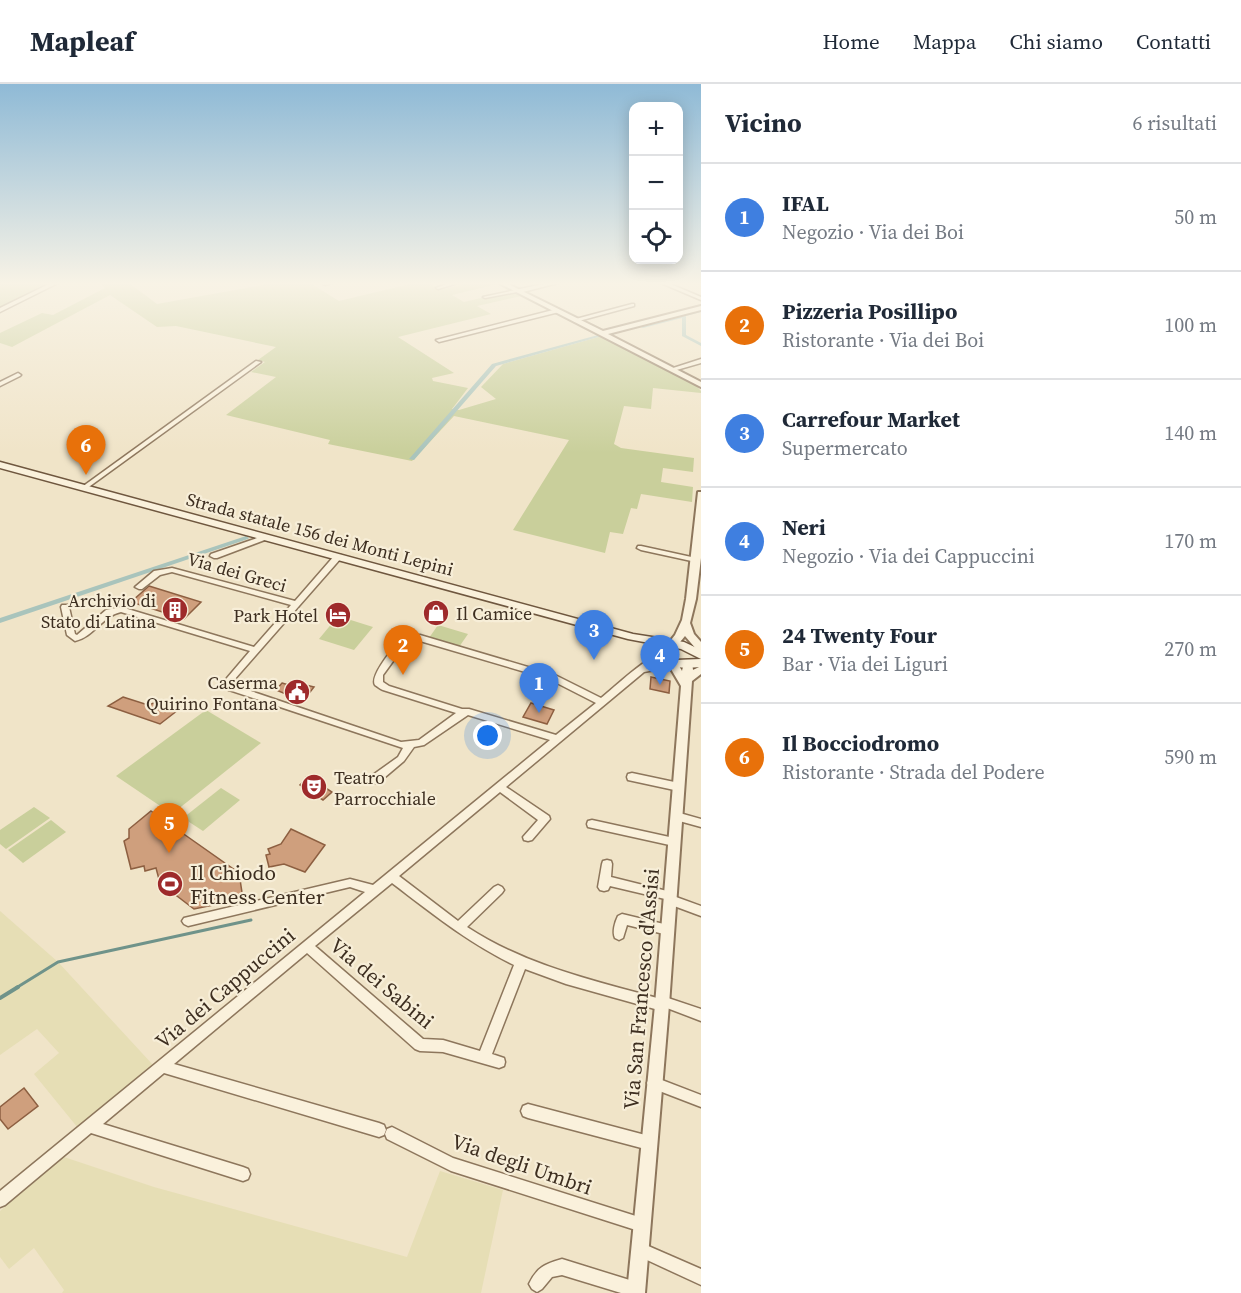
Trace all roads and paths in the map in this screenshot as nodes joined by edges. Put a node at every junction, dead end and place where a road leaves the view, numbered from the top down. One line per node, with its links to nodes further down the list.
1 (616, 339): 4 (street)
2 (701, 361): 4 (street)
3 (258, 362): 9 (street)
4 (673, 369): 7 (street)
5 (18, 375): 6 (street)
6 (0, 384)
7 (701, 385)
8 (0, 465): 9 (main road, Strada statale 156 dei Monti Lepini)
9 (84, 488): 11 (main road, Strada statale 156 dei Monti Lepini)
10 (701, 494): 15 (street)
11 (266, 538): 13 (street); 14 (main road, Strada statale 156 dei Monti Lepini)
12 (641, 548): 15 (street)
13 (214, 556)
14 (338, 557): 17 (street); 20 (main road, Strada statale 156 dei Monti Lepini)
15 (697, 564): 19 (street)
16 (139, 587): 17 (street, Via dei Greci)
17 (297, 604): 23 (street)
18 (65, 607): 23 (street)
19 (686, 631): 21 (street); 22 (street); 24 (street)
20 (632, 637): 21 (main road, Strada statale 156 dei Monti Lepini); 25 (main road, Strada statale 156 dei Monti Lepini)
21 (648, 640): 22 (main road, Strada statale 156 dei Monti Lepini)
22 (672, 645): 24 (main road, Strada statale 156 dei Monti Lepini); 25 (main road)
23 (256, 650): 33 (street)
24 (696, 651): 27 (main road)
25 (662, 654): 26 (main road, Strada statale 156 dei Monti Lepini); 28 (street, Via dei Cappuccini)
26 (673, 664): 27 (main road); 28 (street, Via dei Cappuccini); 29 (street)
27 (695, 665): 29 (street)
28 (642, 670): 30 (street, Via dei Cappuccini)
29 (687, 684): 37 (street, Via San Francesco d'Assisi)
30 (603, 702): 31 (street); 32 (street, Via dei Cappuccini)
31 (466, 712): 32 (street); 33 (street)
32 (553, 742): 36 (street, Via dei Cappuccini)
33 (410, 745): 35 (street)
34 (632, 777): 37 (street)
35 (374, 780)
36 (499, 787): 41 (street); 44 (street, Via dei Cappuccini)
37 (679, 787): 38 (street, Via San Francesco d'Assisi)
38 (676, 816): 39 (street); 42 (street, Via San Francesco d'Assisi)
39 (701, 823)
40 (592, 824): 42 (street)
41 (528, 837)
42 (674, 842): 47 (street, Via San Francesco d'Assisi)
43 (607, 864): 47 (street)
44 (391, 876): 45 (street, Via dei Cappuccini); 50 (street)
45 (374, 890): 49 (street); 53 (street, Via dei Cappuccini)
46 (498, 890): 50 (street)
47 (671, 898): 48 (street); 51 (street, Via San Francesco d'Assisi)
48 (701, 911)
49 (189, 921)
50 (459, 927): 54 (street)
51 (668, 930): 52 (street); 55 (street, Via San Francesco d'Assisi)
52 (619, 935)
53 (307, 946): 58 (street, Via dei Sabini); 59 (street, Via dei Cappuccini)
54 (521, 963): 55 (street); 57 (street)
55 (662, 1003): 56 (street); 60 (street, Via San Francesco d'Assisi)
56 (701, 1015)
57 (486, 1052)
58 (499, 1062)
59 (161, 1066): 63 (street, Via dei Cappuccini); 67 (street, Via degli Umbri)
60 (654, 1083): 61 (street); 64 (street, Via San Francesco d'Assisi)
61 (701, 1101)
62 (528, 1111): 64 (street)
63 (89, 1126): 65 (street); 66 (street, Via dei Cappuccini)
64 (648, 1143): 67 (street, Via San Francesco d'Assisi)
65 (243, 1174)
66 (0, 1200)
67 (642, 1225): 68 (street, Via San Francesco d'Assisi)
68 (639, 1249): 69 (street); 71 (street, Via San Francesco d'Assisi)
69 (701, 1277)
70 (537, 1284): 71 (street)
71 (636, 1291)

